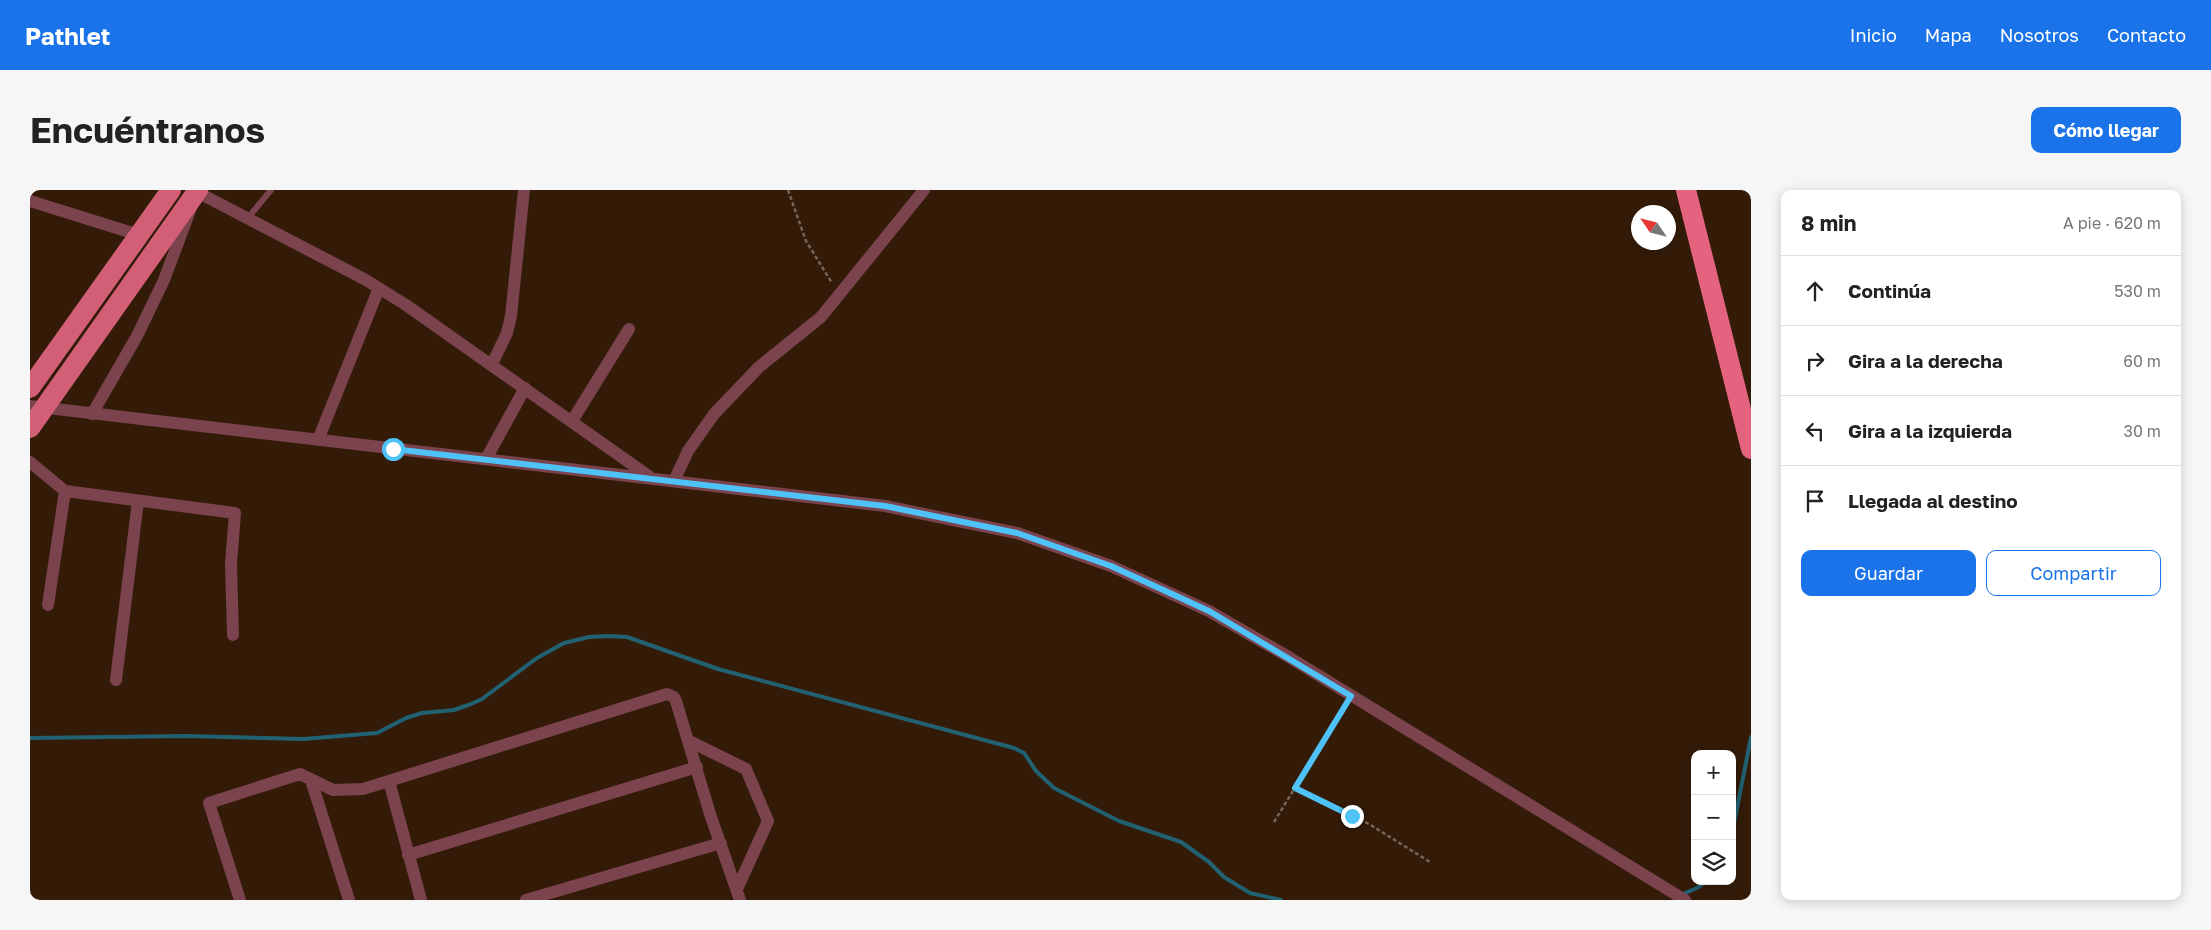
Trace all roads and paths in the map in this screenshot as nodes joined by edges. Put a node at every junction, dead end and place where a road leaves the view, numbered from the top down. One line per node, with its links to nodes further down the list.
1 (171, 190): 10 (main road)
2 (271, 190): 9 (lane)
3 (524, 190): 14 (street)
4 (788, 190): 12 (path)
5 (924, 190): 12 (street)
6 (1686, 190): 22 (highway)
7 (197, 191): 9 (street); 17 (main road); 18 (street)
8 (30, 201): 10 (street)
9 (248, 219): 11 (street)
10 (139, 236): 15 (main road)
11 (379, 288): 14 (street); 21 (street)
12 (841, 294): 26 (street)
13 (628, 329): 19 (street)
14 (492, 364): 16 (street)
15 (30, 388)
16 (525, 388): 19 (street); 23 (street)
17 (37, 407): 18 (street); 20 (main road)
18 (92, 414): 21 (street)
19 (572, 421): 25 (street)
20 (30, 428)
21 (318, 440): 23 (street)
22 (1751, 449)
23 (486, 459): 25 (street)
24 (30, 462): 27 (street)
25 (650, 477): 26 (street)
26 (674, 480): 32 (street)
27 (65, 491): 28 (street); 29 (street)
28 (138, 500): 30 (street); 31 (street)
29 (48, 605)
30 (233, 635)
31 (116, 680)
32 (1351, 696): 37 (path); 47 (street)
33 (689, 742): 34 (street); 36 (street); 42 (street)
34 (697, 767): 39 (street); 40 (street)
35 (311, 780): 36 (street); 43 (street); 44 (street)
36 (389, 781): 40 (street)
37 (1295, 788): 38 (path); 41 (path)
38 (1274, 822)
39 (720, 843): 42 (street); 46 (street)
40 (408, 854): 45 (street)
41 (1430, 862)
42 (739, 895)
43 (240, 900)
44 (349, 900)
45 (421, 900)
46 (526, 900)
47 (1685, 900)

